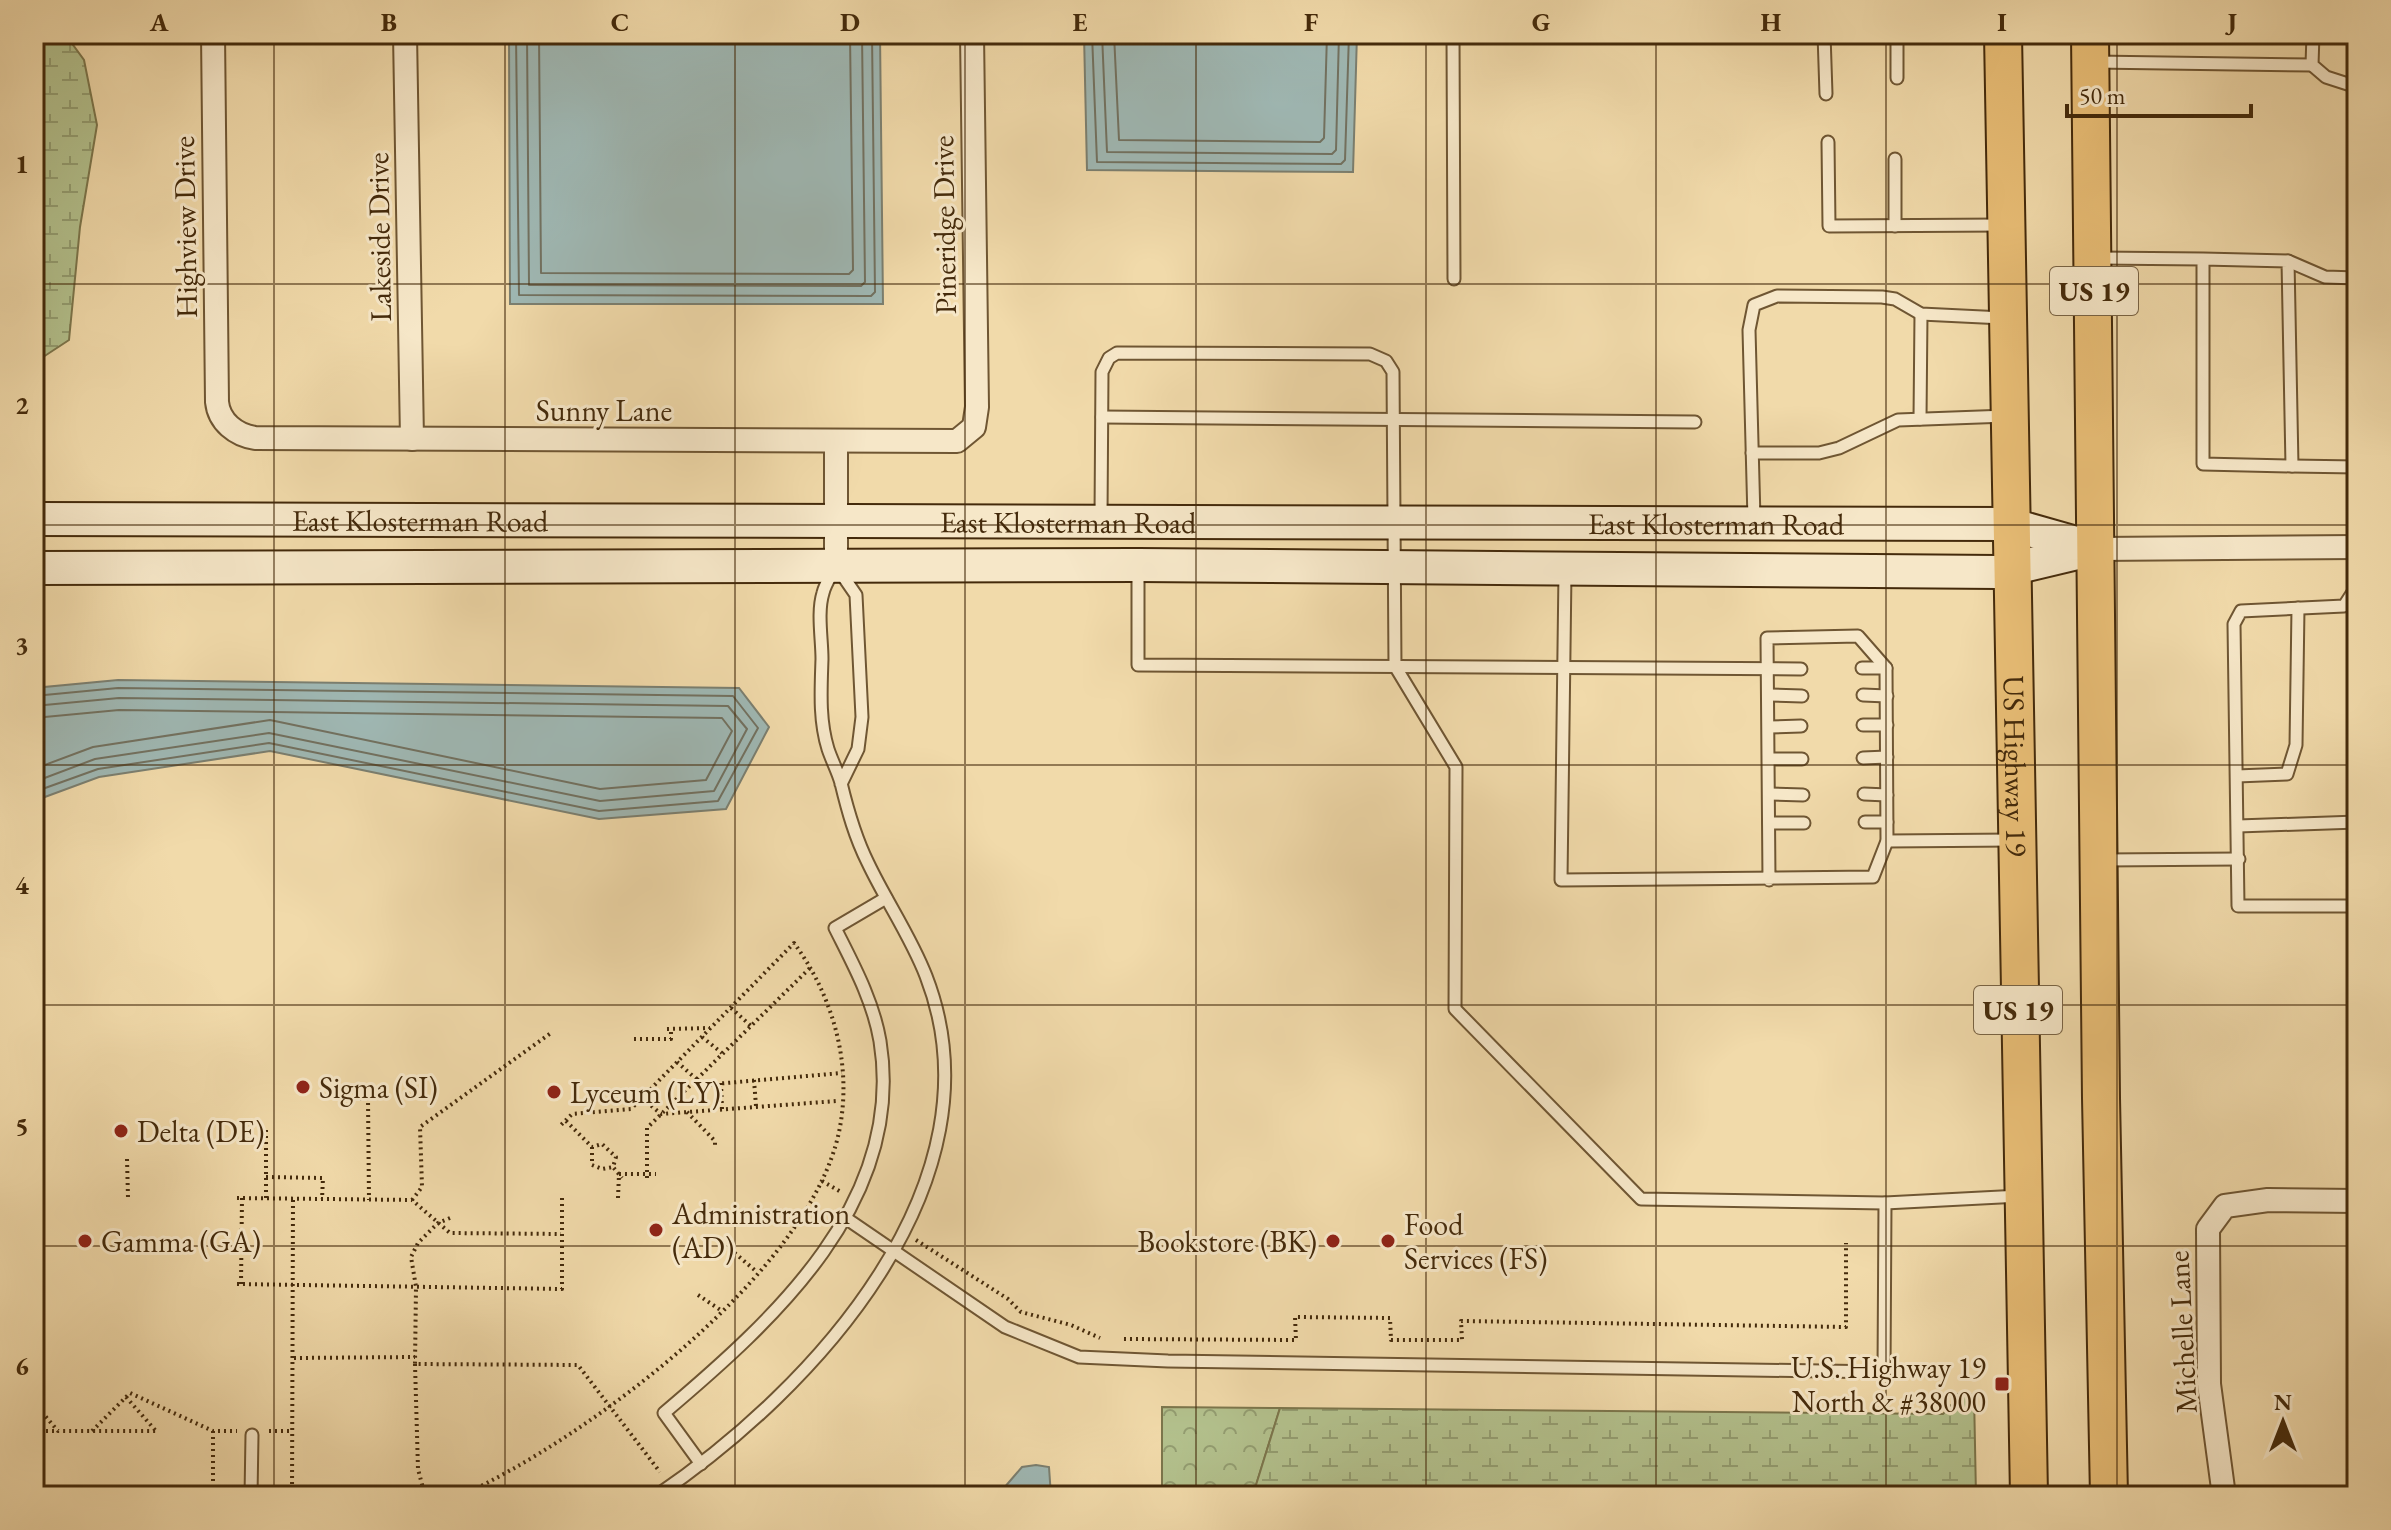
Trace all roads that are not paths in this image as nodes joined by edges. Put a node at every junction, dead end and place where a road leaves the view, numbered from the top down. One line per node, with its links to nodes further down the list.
1 (213, 34): 27 (street, Highview Drive)
2 (405, 34): 32 (street, Lakeside Drive)
3 (972, 34): 25 (street, Pineridge Drive)
4 (1453, 34): 22 (lane)
5 (1824, 34): 13 (lane)
6 (1897, 34): 11 (lane)
7 (2003, 34): 16 (highway, US Highway 19 / US 19)
8 (2313, 34): 10 (lane)
9 (2091, 48): 10 (lane); 18 (highway, US 19)
10 (2312, 65): 12 (lane)
11 (1897, 78)
12 (2357, 87)
13 (1826, 94)
14 (1828, 142): 17 (lane)
15 (1895, 159): 17 (lane)
16 (2004, 225): 17 (lane); 24 (highway, US Highway 19 / US 19)
17 (1895, 226)
18 (2094, 258): 19 (lane); 44 (highway, US 19)
19 (2203, 259): 20 (lane); 35 (lane)
20 (2288, 261): 21 (lane); 35 (lane)
21 (2357, 278)
22 (1454, 279)
23 (1921, 314): 24 (lane); 29 (lane); 34 (lane)
24 (2006, 318): 26 (highway, US Highway 19 / US 19)
25 (977, 415): 33 (street, Sunny Lane)
26 (2008, 416): 29 (lane); 42 (highway, US Highway 19 / US 19)
27 (222, 417): 32 (street, Sunny Lane)
28 (1102, 417): 30 (lane); 30 (lane); 39 (lane)
29 (1920, 419): 34 (lane)
30 (1392, 420): 31 (lane); 40 (lane)
31 (1695, 422)
32 (412, 439): 33 (street, Sunny Lane)
33 (836, 442): 38 (street)
34 (1752, 453): 41 (lane)
35 (2292, 466): 36 (lane)
36 (2357, 467)
37 (34, 519): 38 (main road, East Klosterman Road)
38 (837, 519): 39 (main road, East Klosterman Road); 46 (street)
39 (1101, 521): 40 (main road, East Klosterman Road)
40 (1391, 522): 41 (main road, East Klosterman Road); 48 (lane)
41 (1754, 524): 42 (main road, East Klosterman Road)
42 (2009, 524): 44 (main road, East Klosterman Road); 50 (highway, US Highway 19 / US 19)
43 (2356, 547): 44 (street, East Klosterman Road); 51 (lane)
44 (2097, 549): 50 (main road, East Klosterman Road); 85 (highway, US 19)
45 (1138, 565): 46 (main road, East Klosterman Road); 48 (main road, East Klosterman Road); 52 (lane)
46 (836, 566): 47 (main road, East Klosterman Road); 71 (lane); 71 (lane)
47 (34, 568)
48 (1392, 568): 49 (main road, East Klosterman Road); 52 (lane)
49 (1565, 569): 50 (main road, East Klosterman Road); 53 (lane)
50 (2010, 571): 82 (highway, US Highway 19 / US 19)
51 (2298, 608): 70 (lane); 70 (lane)
52 (1395, 666): 53 (lane); 91 (lane)
53 (1563, 667): 56 (lane); 86 (lane)
54 (1862, 668): 55 (lane)
55 (1886, 668): 56 (lane); 61 (lane)
56 (1768, 669): 57 (lane); 58 (lane)
57 (1801, 669)
58 (1768, 695): 60 (lane); 65 (lane)
59 (1863, 695): 61 (lane)
60 (1802, 696)
61 (1887, 696): 63 (lane)
62 (1863, 725): 63 (lane)
63 (1887, 725): 66 (lane)
64 (1801, 726): 65 (lane)
65 (1769, 727): 68 (lane)
66 (1887, 757): 67 (lane); 75 (lane)
67 (1863, 758)
68 (1769, 759): 69 (lane); 72 (lane)
69 (1802, 759)
70 (2237, 776): 81 (lane)
71 (841, 784): 87 (lane)
72 (1769, 794): 74 (lane); 79 (lane)
73 (1864, 794): 75 (lane)
74 (1803, 795)
75 (1887, 795): 77 (lane)
76 (1865, 822): 77 (lane)
77 (1887, 822): 83 (lane)
78 (2357, 822): 81 (lane)
79 (1769, 823): 80 (lane); 86 (lane)
80 (1804, 823)
81 (2238, 826): 84 (lane)
82 (2015, 840): 83 (lane); 89 (highway, US Highway 19 / US 19)
83 (1887, 841): 86 (lane)
84 (2239, 859): 85 (lane); 88 (lane)
85 (2101, 860): 99 (highway, US 19)
86 (1769, 880)
87 (886, 898): 92 (lane); 93 (lane)
88 (2357, 906)
89 (2021, 1196): 91 (lane); 98 (highway, US Highway 19 / US 19)
90 (2357, 1201): 100 (street, Michelle Lane)
91 (1885, 1203): 93 (lane)
92 (847, 1219): 93 (lane); 95 (lane)
93 (896, 1252): 95 (lane)
94 (252, 1432): 96 (lane)
95 (701, 1464): 97 (lane)
96 (251, 1496)
97 (656, 1496)
98 (2029, 1496)
99 (2109, 1496)
100 (2224, 1496)

